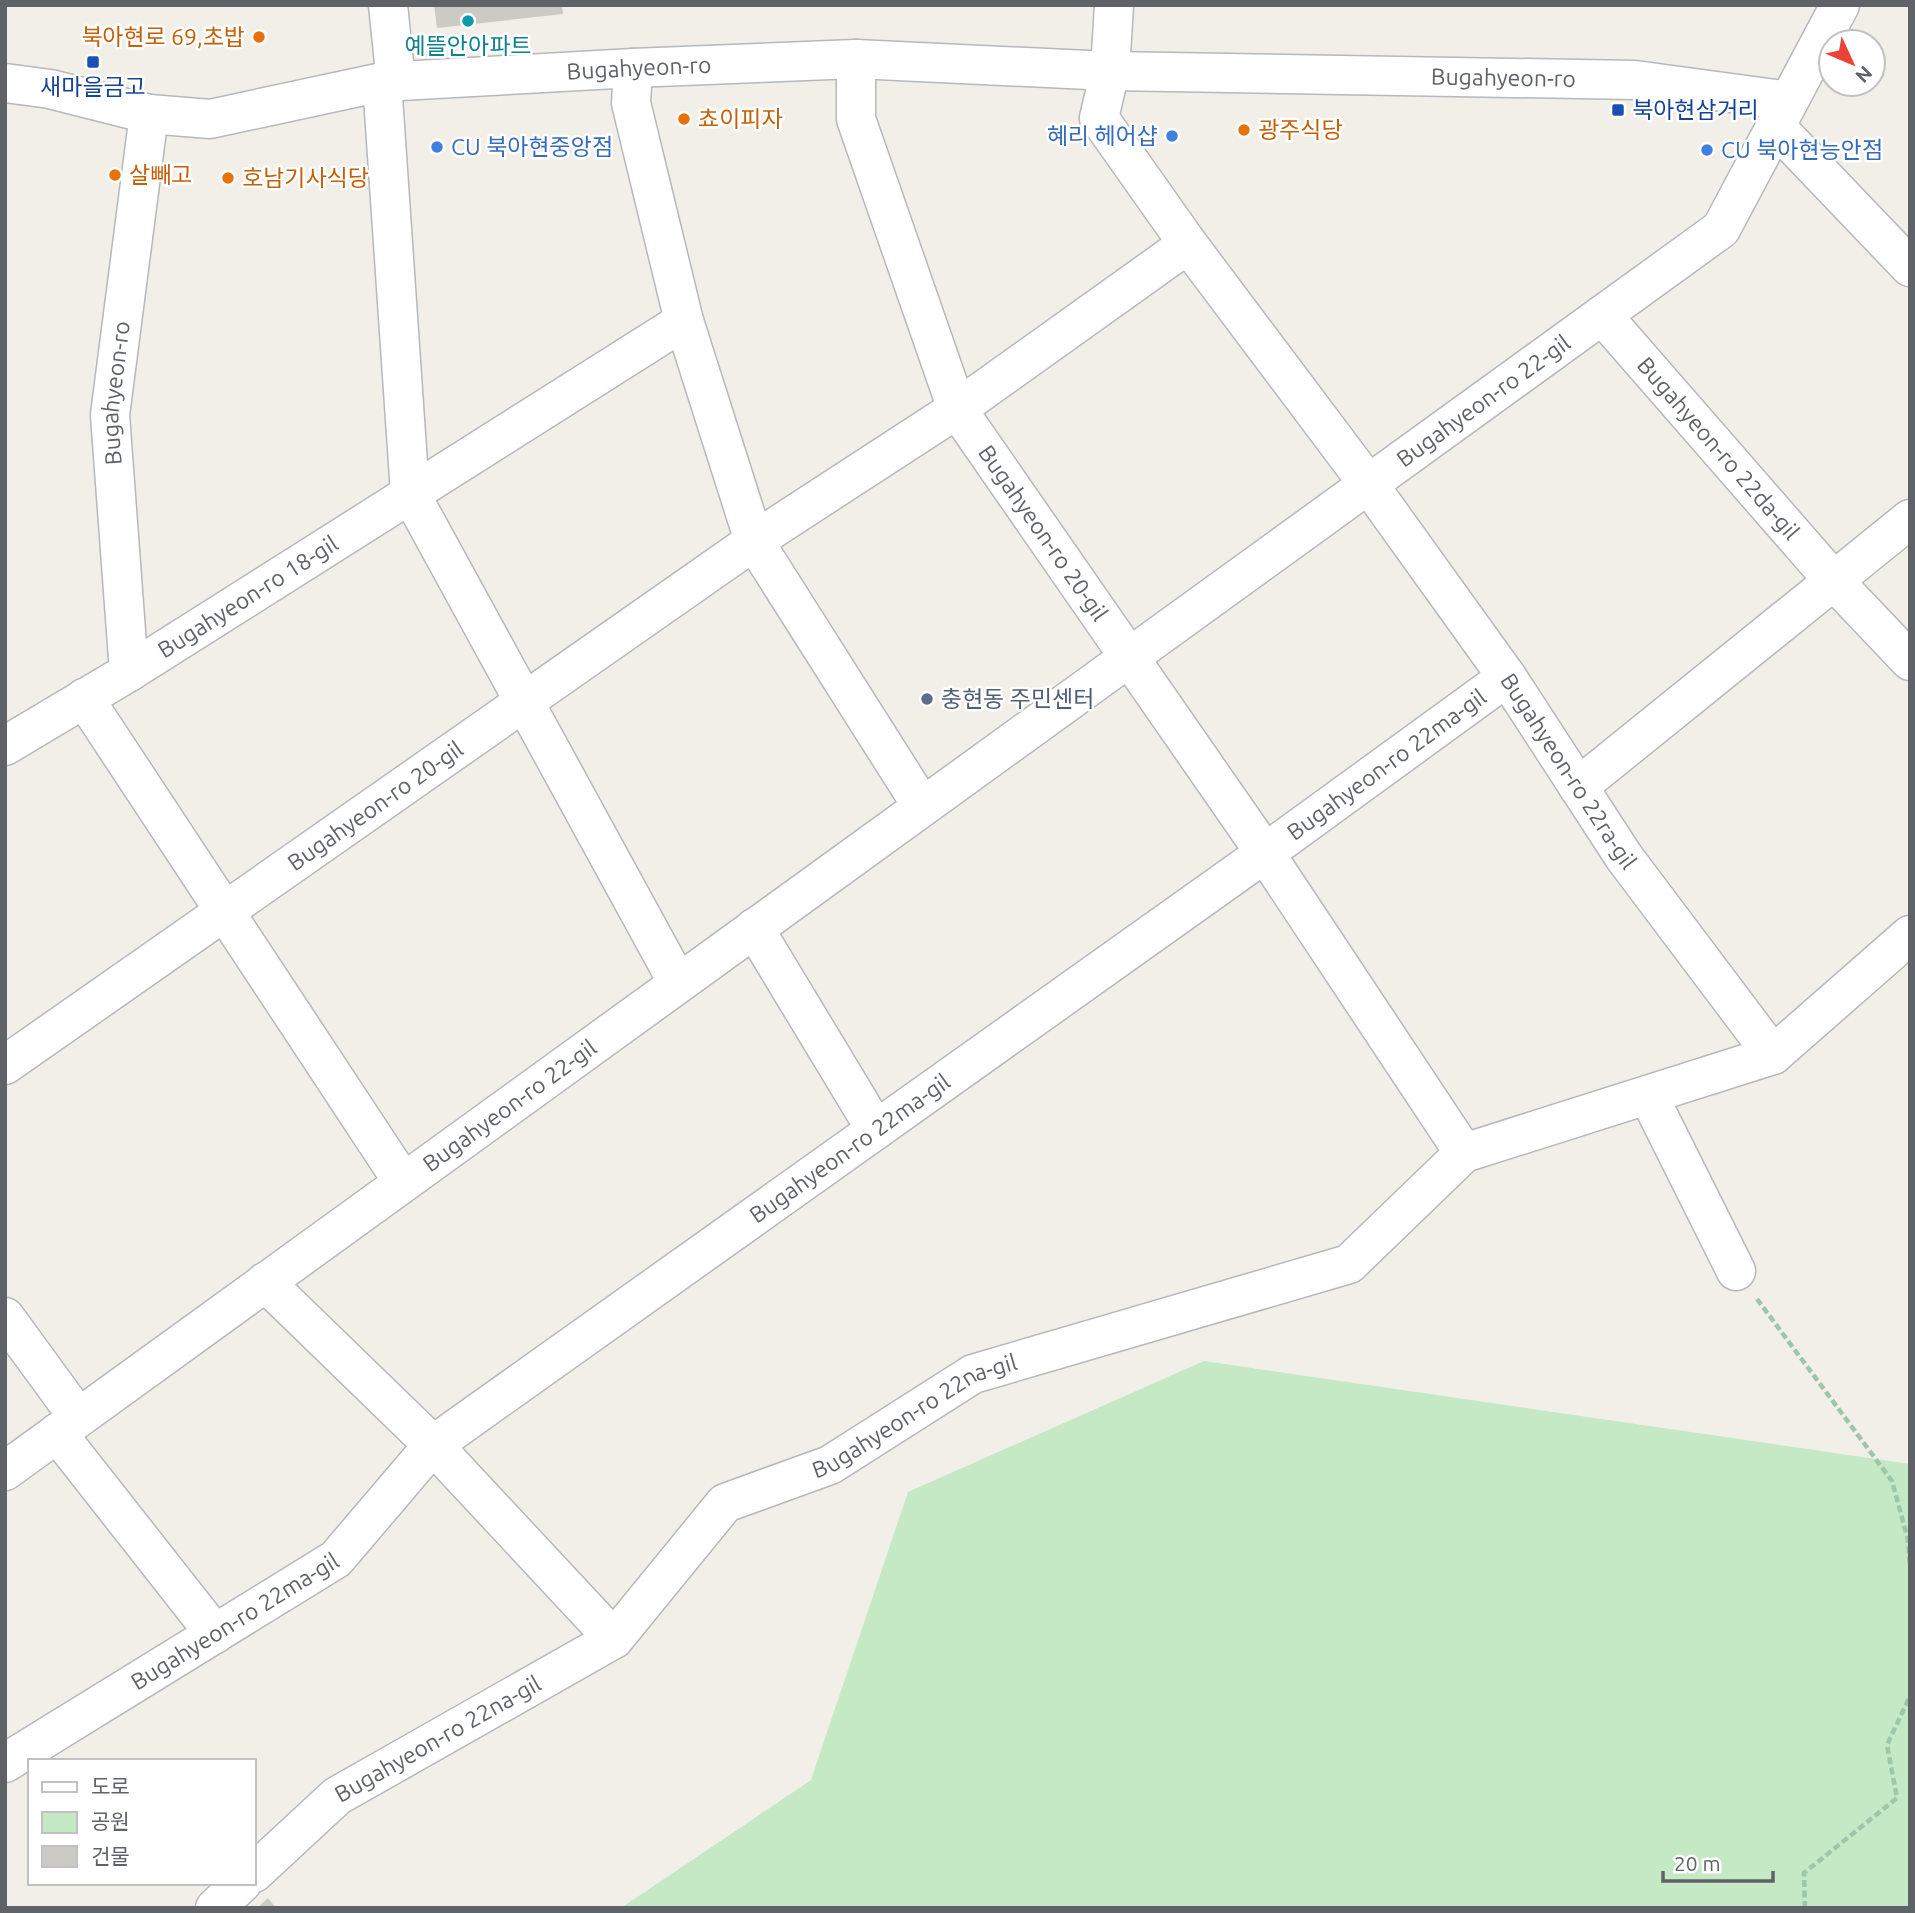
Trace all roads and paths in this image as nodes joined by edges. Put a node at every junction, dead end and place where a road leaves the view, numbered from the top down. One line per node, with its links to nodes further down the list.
1 (388, 5): 7 (street)
2 (1114, 5): 6 (street)
3 (1840, 5): 10 (street)
4 (856, 59): 5 (street, Bugahyeon-ro); 6 (street, Bugahyeon-ro); 15 (street)
5 (633, 68): 7 (street, Bugahyeon-ro); 14 (street)
6 (1110, 71): 10 (street, Bugahyeon-ro); 11 (street)
7 (389, 82): 9 (street, Bugahyeon-ro); 17 (street)
8 (5, 83): 9 (street, Bugahyeon-ro)
9 (149, 114): 23 (street, Bugahyeon-ro)
10 (1782, 114): 12 (street); 13 (street, Bugahyeon-ro 22-gil)
11 (1188, 244): 15 (street, Bugahyeon-ro 20-gil); 16 (street)
12 (1910, 267)
13 (1602, 315): 16 (street, Bugahyeon-ro 22-gil); 20 (street, Bugahyeon-ro 22da-gil)
14 (684, 321): 17 (street, Bugahyeon-ro 18-gil); 19 (street)
15 (957, 409): 19 (street, Bugahyeon-ro 20-gil); 21 (street, Bugahyeon-ro 20-gil)
16 (1369, 485): 21 (street, Bugahyeon-ro 22-gil); 24 (street, Bugahyeon-ro 22ra-gil)
17 (410, 493): 23 (street, Bugahyeon-ro 18-gil); 26 (street)
18 (1910, 519): 20 (street)
19 (754, 541): 26 (street, Bugahyeon-ro 20-gil); 29 (street)
20 (1833, 580): 22 (street, Bugahyeon-ro 22da-gil); 28 (street)
21 (1130, 657): 29 (street, Bugahyeon-ro 22-gil); 30 (street)
22 (1910, 661)
23 (129, 672): 25 (street, Bugahyeon-ro 18-gil)
24 (1507, 677): 28 (street, Bugahyeon-ro 22ra-gil); 30 (street, Bugahyeon-ro 22ma-gil)
25 (84, 698): 27 (street, Bugahyeon-ro 18-gil); 31 (street)
26 (524, 702): 31 (street, Bugahyeon-ro 20-gil); 34 (street)
27 (5, 746)
28 (1578, 786): 35 (street, Bugahyeon-ro 22ra-gil)
29 (922, 806): 32 (street, Bugahyeon-ro 22-gil)
30 (1265, 853): 38 (street, Bugahyeon-ro 22ma-gil); 39 (street, Bugahyeon-ro 22ma-gil)
31 (225, 911): 36 (street, Bugahyeon-ro 20-gil); 40 (street)
32 (754, 928): 34 (street, Bugahyeon-ro 22-gil); 38 (street)
33 (1910, 935): 35 (street, Bugahyeon-ro 22na-gil)
34 (678, 983): 40 (street, Bugahyeon-ro 22-gil)
35 (1773, 1055): 37 (street, Bugahyeon-ro 22na-gil)
36 (5, 1065)
37 (1648, 1095): 39 (street, Bugahyeon-ro 22na-gil); 41 (street)
38 (876, 1130): 45 (street, Bugahyeon-ro 22ma-gil)
39 (1464, 1153): 49 (street, Bugahyeon-ro 22na-gil)
40 (403, 1182): 42 (street, Bugahyeon-ro 22-gil)
41 (1736, 1271): 47 (path)
42 (265, 1282): 44 (street, Bugahyeon-ro 22-gil); 45 (street)
43 (5, 1317): 44 (street)
44 (67, 1425): 46 (street, Bugahyeon-ro 22-gil); 48 (street)
45 (433, 1445): 48 (street, Bugahyeon-ro 22ma-gil); 49 (street)
46 (5, 1471)
47 (1910, 1566)
48 (215, 1634): 51 (street, Bugahyeon-ro 22ma-gil)
49 (614, 1639): 52 (street, Bugahyeon-ro 22na-gil)
50 (1910, 1696): 55 (path)
51 (5, 1763)
52 (256, 1871)
53 (240, 1885): 54 (street)
54 (215, 1908)
55 (1805, 1908)

